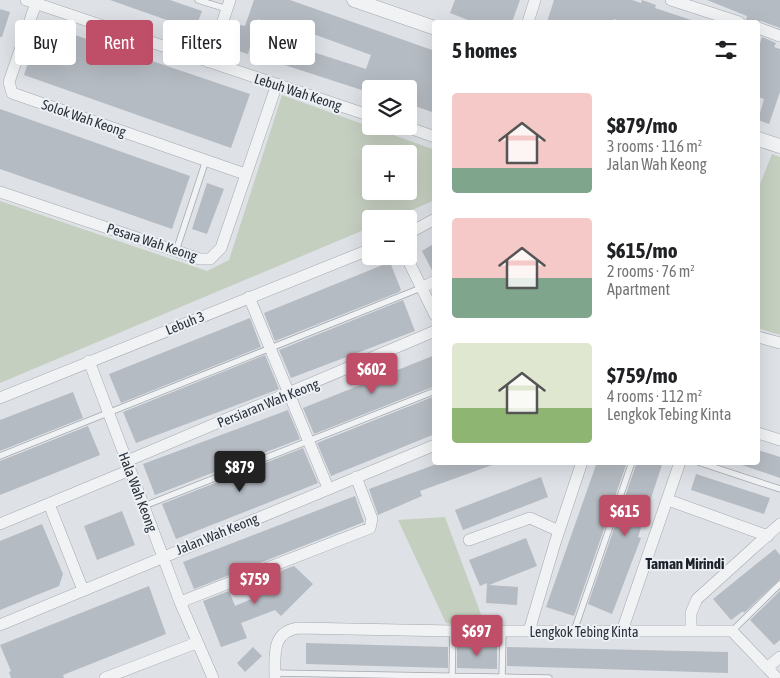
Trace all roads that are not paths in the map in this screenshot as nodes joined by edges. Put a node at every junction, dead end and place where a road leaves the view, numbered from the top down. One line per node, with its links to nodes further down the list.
1 (198, 0): 6 (lane)
2 (354, 0): 10 (street)
3 (535, 0): 8 (street)
4 (671, 0): 9 (street)
5 (31, 2): 13 (street, Lebuh Wah Keong); 21 (street, Solok Wah Keong)
6 (228, 5): 7 (street)
7 (223, 20)
8 (529, 20)
9 (734, 20)
10 (432, 27)
11 (760, 29): 12 (street)
12 (780, 36)
13 (163, 46)
14 (218, 65): 15 (street, Lebuh Wah Keong)
15 (277, 84): 16 (street, Lebuh Wah Keong); 22 (street, Pesara Wah Keong)
16 (362, 113)
17 (417, 131): 18 (street)
18 (432, 136)
19 (760, 140): 20 (street)
20 (780, 146)
21 (206, 160): 22 (street, Solok Wah Keong); 26 (lane)
22 (246, 174): 26 (street, Pesara Wah Keong)
23 (0, 192): 26 (street, Pesara Wah Keong)
24 (432, 221): 25 (street)
25 (417, 229)
26 (176, 251)
27 (362, 253): 31 (street, Lebuh 3)
28 (410, 265): 30 (street)
29 (432, 282): 30 (street)
30 (421, 288): 32 (street); 36 (lane)
31 (249, 297): 36 (street); 37 (street, Lebuh 3)
32 (432, 309)
33 (432, 332): 39 (street, Persiaran Wah Keong)
34 (760, 338): 35 (street)
35 (780, 343)
36 (270, 347): 39 (street); 41 (lane)
37 (89, 361): 40 (street, Lebuh 3); 41 (street, Hala Wah Keong)
38 (432, 392): 44 (lane)
39 (290, 394): 44 (street); 51 (street, Persiaran Wah Keong)
40 (0, 398)
41 (108, 412): 46 (lane); 51 (street, Hala Wah Keong)
42 (760, 434): 43 (street)
43 (780, 440)
44 (310, 442): 53 (street); 57 (lane)
45 (432, 447): 52 (street, Jalan Wah Keong)
46 (0, 456)
47 (581, 465): 60 (street)
48 (631, 465): 70 (lane)
49 (679, 465): 55 (street)
50 (707, 465): 54 (lane)
51 (128, 466): 56 (street, Persiaran Wah Keong); 57 (street, Hala Wah Keong)
52 (356, 477): 53 (street, Jalan Wah Keong); 66 (street)
53 (328, 488): 63 (street, Jalan Wah Keong)
54 (780, 489)
55 (668, 500): 61 (street); 71 (street)
56 (50, 504): 58 (street, Persiaran Wah Keong); 65 (street)
57 (144, 506): 63 (street, Hala Wah Keong)
58 (0, 524)
59 (780, 524): 61 (street)
60 (559, 531): 62 (street); 69 (street)
61 (768, 536): 72 (street)
62 (469, 540)
63 (162, 556): 65 (street, Jalan Wah Keong); 66 (street, Hala Wah Keong)
64 (780, 584): 73 (lane)
65 (83, 590): 67 (street, Jalan Wah Keong)
66 (180, 602): 75 (street, Hala Wah Keong)
67 (0, 625)
68 (453, 631): 74 (street, Lengkok Tebing Kinta); 78 (street, Lengkok Tebing Kinta); 79 (lane)
69 (528, 631): 70 (street, Lengkok Tebing Kinta); 74 (street, Lengkok Tebing Kinta)
70 (574, 631): 71 (street, Lengkok Tebing Kinta)
71 (622, 631): 72 (street, Lengkok Tebing Kinta)
72 (691, 631): 73 (street, Lengkok Tebing Kinta)
73 (732, 631): 77 (street)
74 (503, 632): 82 (lane)
75 (196, 643): 80 (street); 81 (street, Hala Wah Keong)
76 (780, 657): 77 (street)
77 (772, 675)
78 (275, 676): 79 (lane)
79 (452, 677): 82 (lane)
80 (104, 678)
81 (213, 678)
82 (502, 678): 83 (lane)
83 (550, 678)

